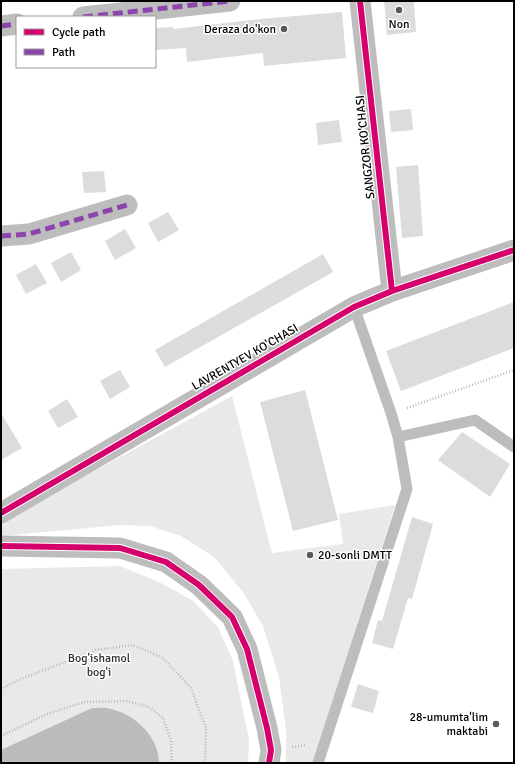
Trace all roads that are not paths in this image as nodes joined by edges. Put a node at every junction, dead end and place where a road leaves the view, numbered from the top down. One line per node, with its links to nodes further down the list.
1 (230, 1): 3 (street)
2 (360, 1): 9 (street, SANGZOR KO'CHASI)
3 (92, 16)
4 (16, 24): 5 (street)
5 (1, 26)
6 (127, 205): 7 (street)
7 (1, 236)
8 (514, 250): 9 (street, LAVRENTYEV KO'CHASI)
9 (392, 290): 10 (street, LAVRENTYEV KO'CHASI)
10 (354, 306): 11 (lane); 13 (street, LAVRENTYEV KO'CHASI)
11 (398, 437): 12 (lane); 16 (lane)
12 (514, 447)
13 (1, 513)
14 (1, 546): 15 (street)
15 (270, 756)
16 (318, 763)

